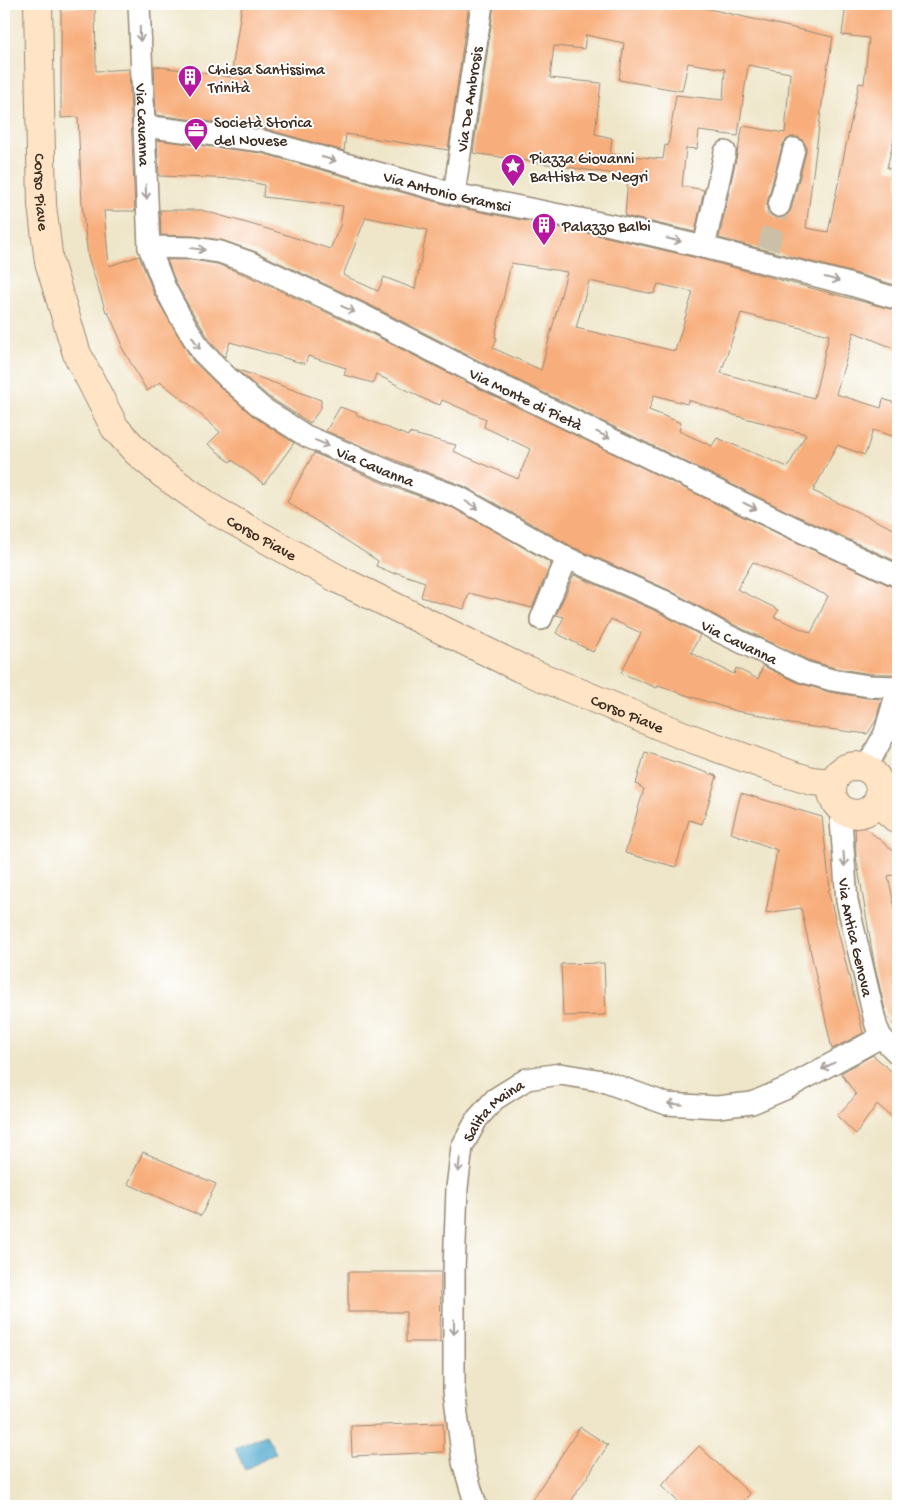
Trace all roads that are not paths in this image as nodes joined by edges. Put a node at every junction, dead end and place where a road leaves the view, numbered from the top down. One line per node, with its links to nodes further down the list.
1 (38, 4): 17 (main road, Corso Piave)
2 (139, 4): 4 (street, Via Cavanna, one-way to 4)
3 (482, 4): 7 (street, Via De Ambrosis)
4 (143, 126): 7 (street, Via Antonio Gramsci, one-way to 7); 9 (street, Via Cavanna, one-way to 9)
5 (794, 149): 8 (street)
6 (724, 152): 10 (street)
7 (454, 194): 10 (street, Via Antonio Gramsci, one-way to 10)
8 (779, 206)
9 (149, 247): 12 (street, Via Cavanna, one-way to 12); 13 (street, Via Monte di Pietà, one-way to 13)
10 (704, 247): 11 (street, Via Antonio Gramsci, one-way to 11)
11 (898, 299)
12 (567, 558): 14 (street); 15 (street, Via Cavanna)
13 (898, 576)
14 (541, 619)
15 (898, 687): 16 (street)
16 (866, 768): 17 (main road); 18 (main road)
17 (833, 783): 19 (main road)
18 (877, 802): 19 (main road); 20 (main road)
19 (844, 811): 21 (street, Via Antica Genova, one-way to 21)
20 (898, 820)
21 (881, 1037): 22 (street, Via Antica Genova); 23 (street, Salita Maina, one-way to 23)
22 (898, 1054)
23 (473, 1497)

